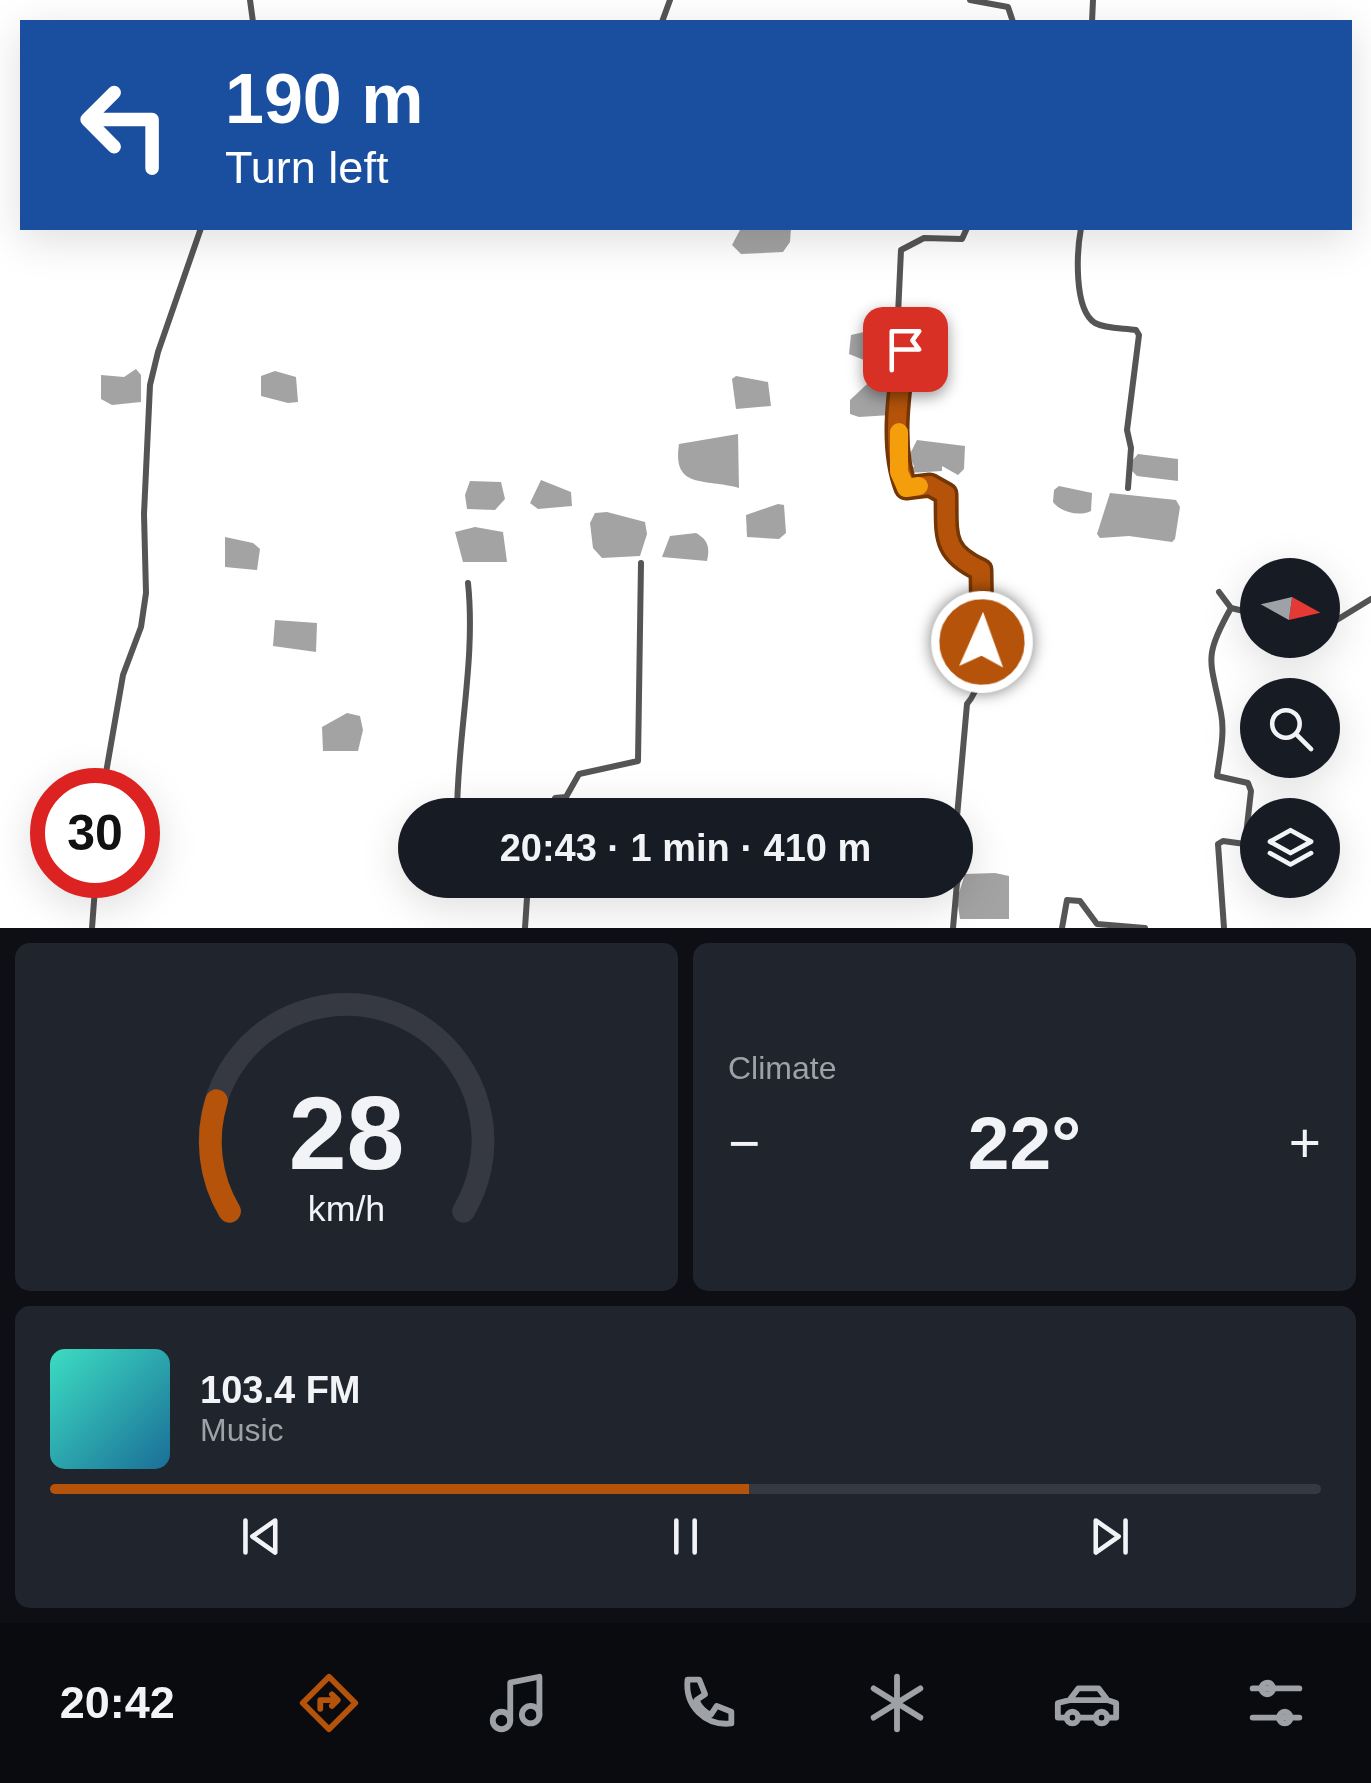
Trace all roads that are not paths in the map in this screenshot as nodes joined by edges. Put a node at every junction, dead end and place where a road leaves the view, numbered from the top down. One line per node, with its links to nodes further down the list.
1 (970, 0): 2 (street)
2 (1012, 20)
3 (200, 230): 14 (street)
4 (966, 230): 21 (street)
5 (1081, 230): 6 (street)
6 (1128, 488)
7 (641, 563): 16 (street)
8 (468, 583): 15 (street)
9 (1219, 592): 11 (street)
10 (1371, 600): 13 (street)
11 (1231, 608): 12 (street); 24 (street)
12 (1240, 612)
13 (1340, 618)
14 (107, 768)
15 (457, 798)
16 (554, 798)
17 (94, 898): 19 (street)
18 (527, 898): 20 (street)
19 (92, 928)
20 (525, 928)
21 (953, 928)
22 (1062, 928): 23 (street)
23 (1145, 928)
24 (1224, 928)

